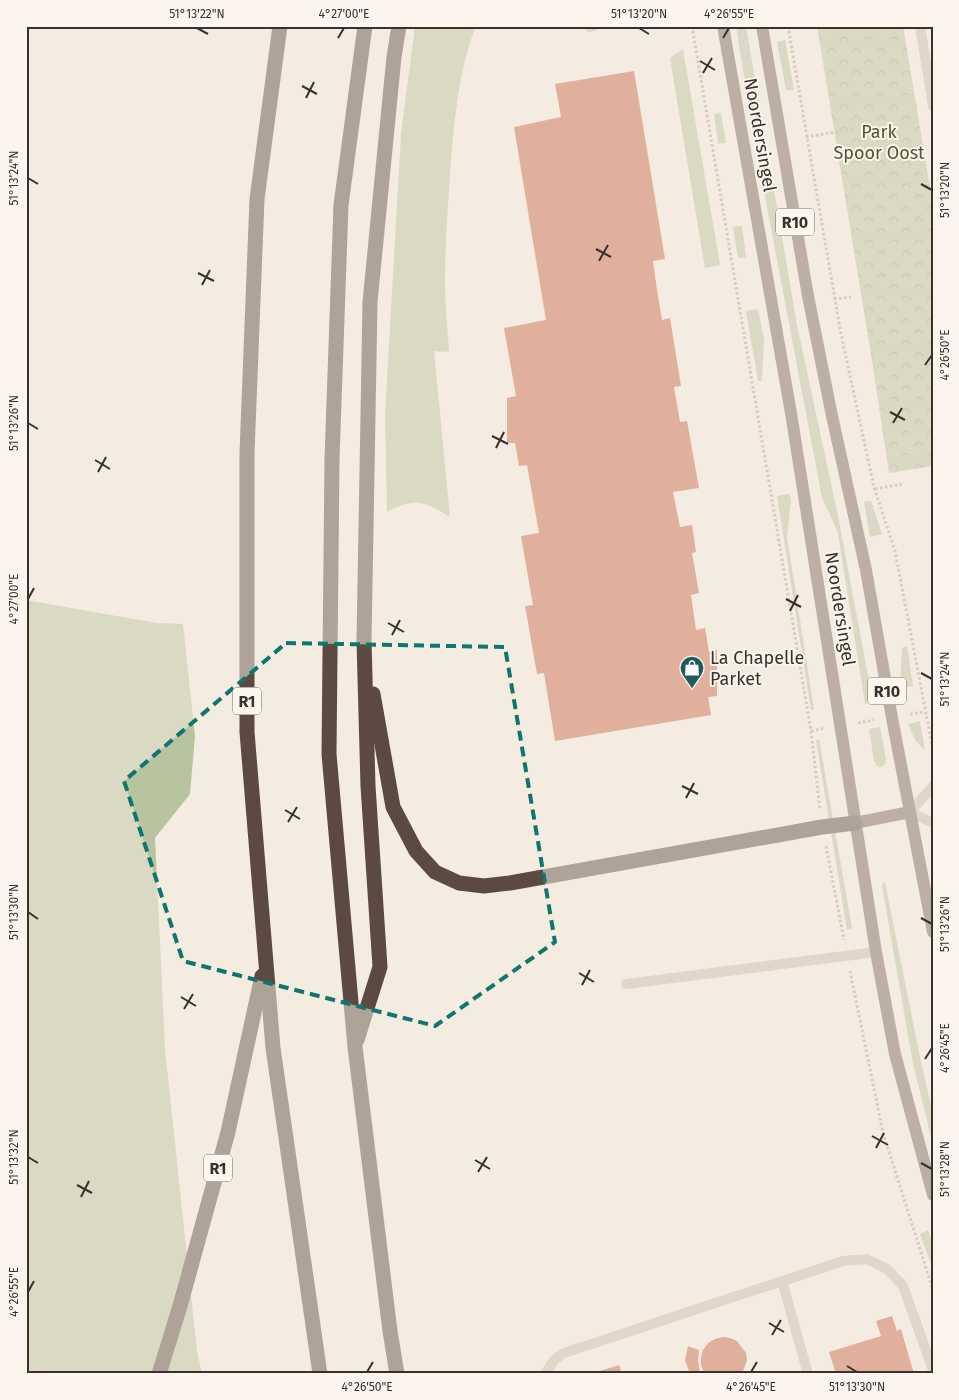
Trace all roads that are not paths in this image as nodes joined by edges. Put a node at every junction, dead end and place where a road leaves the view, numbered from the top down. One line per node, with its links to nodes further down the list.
1 (280, 26): 15 (highway, R1)
2 (365, 26): 17 (highway)
3 (399, 26): 8 (highway)
4 (723, 26): 11 (main road, Noordersingel / R10)
5 (762, 26): 10 (main road, Noordersingel / R10)
6 (920, 26): 7 (lane)
7 (933, 106)
8 (364, 641): 11 (highway); 17 (highway)
9 (933, 786): 10 (lane)
10 (910, 812): 11 (main road); 12 (lane); 13 (main road, Noordersingel / R10)
11 (855, 823): 14 (main road, Noordersingel / R10)
12 (933, 823)
13 (933, 932)
14 (876, 952): 16 (lane); 18 (main road, Noordersingel / R10)
15 (266, 960): 23 (highway, R1); 24 (highway, R1)
16 (626, 984)
17 (355, 1047): 25 (highway)
18 (933, 1195)
19 (782, 1281): 20 (lane); 26 (lane); 27 (lane)
20 (933, 1370)
21 (26, 1372): 22 (lane)
22 (38, 1374)
23 (159, 1374)
24 (320, 1374)
25 (397, 1374)
26 (545, 1374)
27 (808, 1374)

